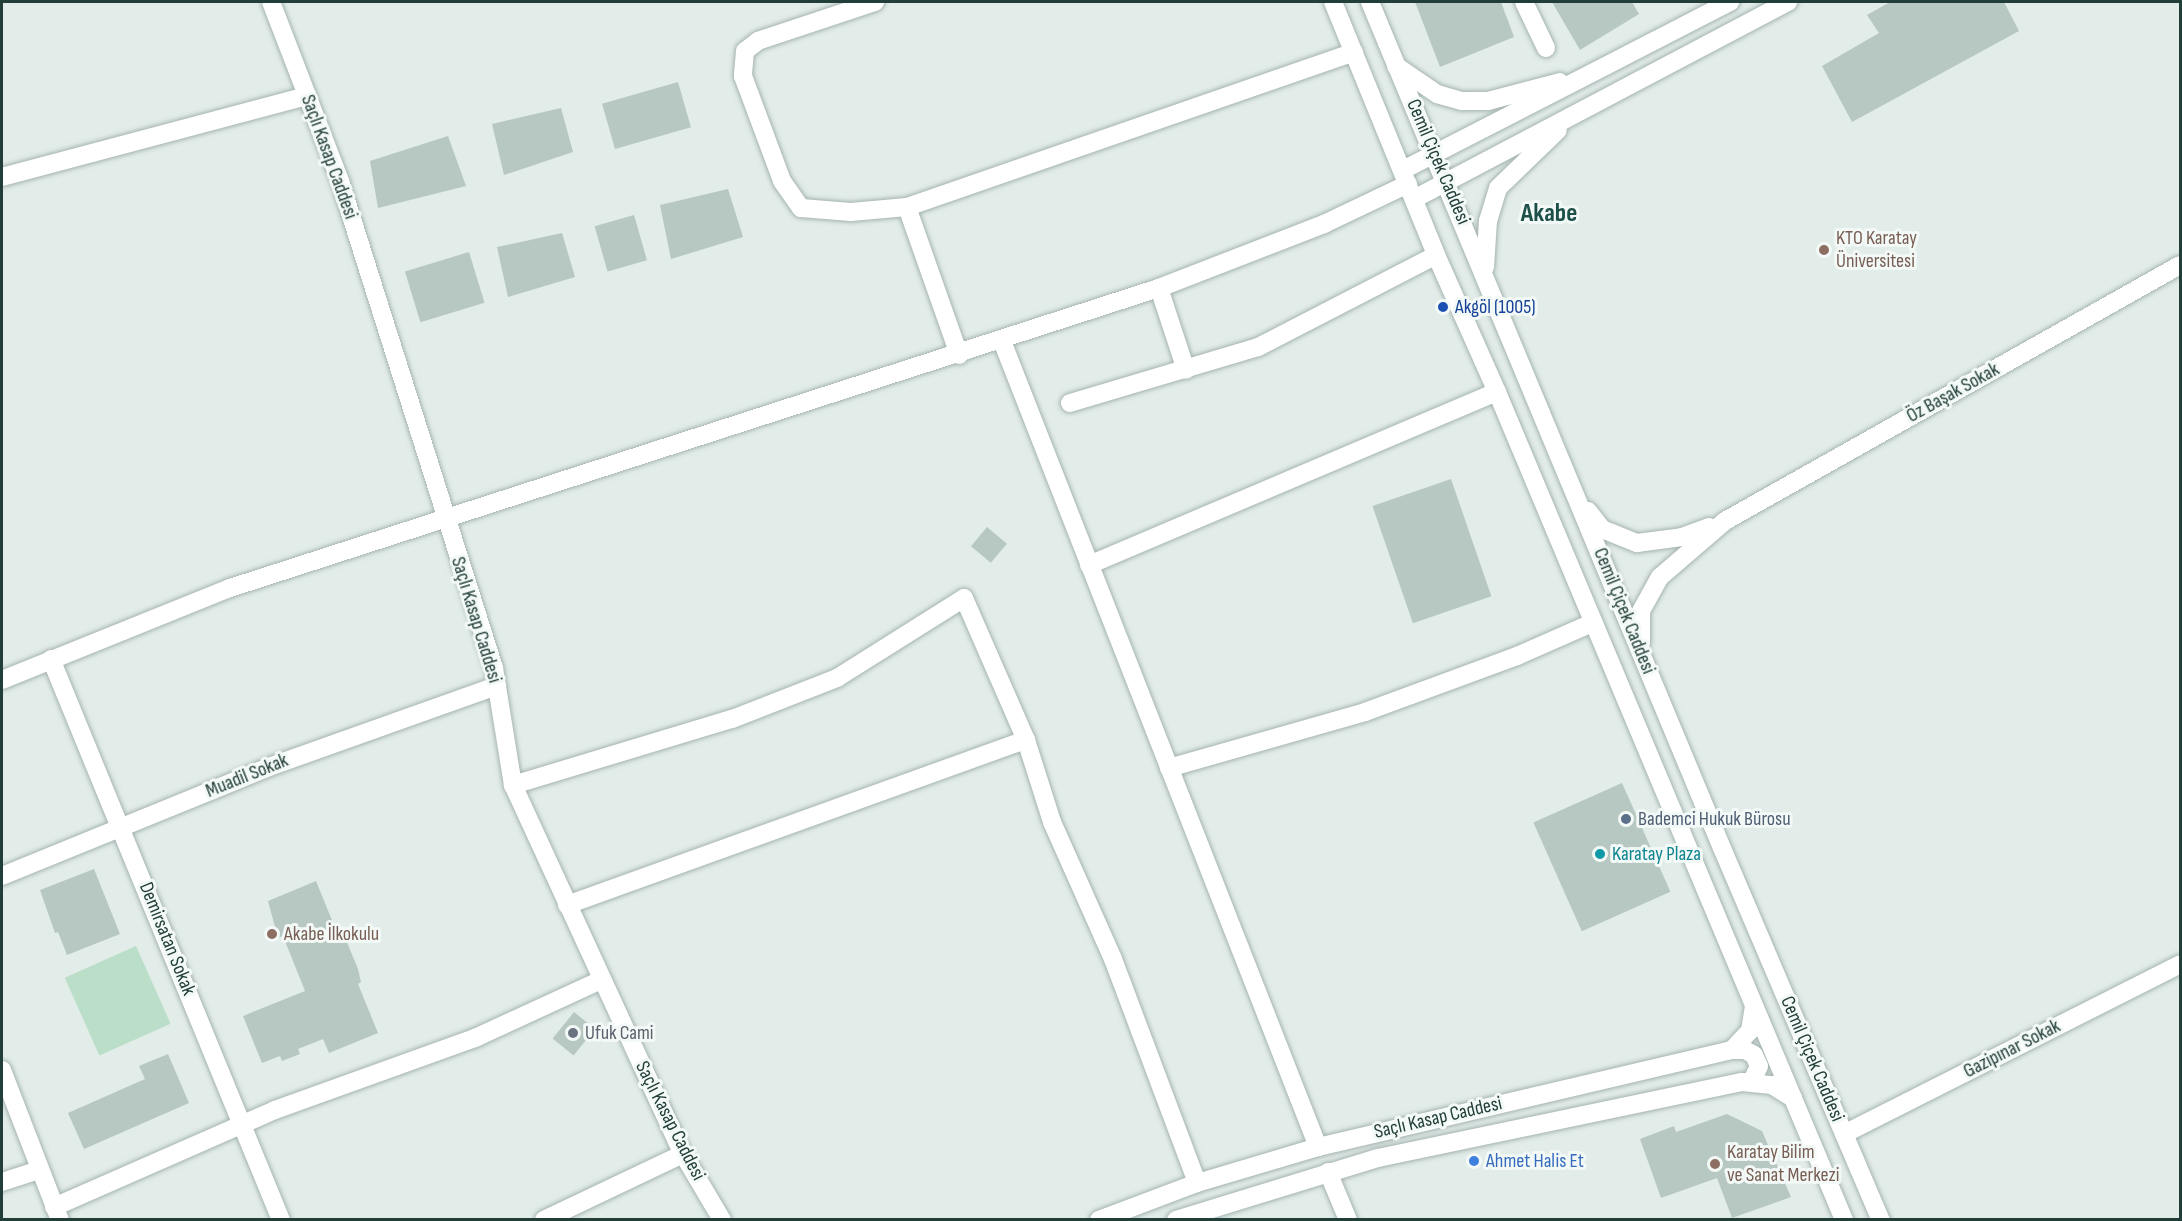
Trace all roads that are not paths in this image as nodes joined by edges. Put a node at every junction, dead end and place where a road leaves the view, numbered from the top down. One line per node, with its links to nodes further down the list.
1 (271, 2): 12 (street, Saçlı Kasap Caddesi)
2 (875, 2): 18 (street)
3 (1333, 2): 9 (street, Cemil Çiçek Caddesi)
4 (1370, 2): 10 (street, Cemil Çiçek Caddesi)
5 (1524, 2): 8 (street)
6 (1730, 2): 11 (street)
7 (1788, 2): 13 (street)
8 (1546, 48)
9 (1354, 52): 17 (street, Cemil Çiçek Caddesi); 18 (street)
10 (1396, 66): 11 (street); 14 (street, Cemil Çiçek Caddesi)
11 (1591, 74): 14 (street)
12 (307, 96): 15 (street); 29 (street, Saçlı Kasap Caddesi)
13 (1585, 107): 16 (street); 21 (street)
14 (1434, 156): 16 (street, Cemil Çiçek Caddesi); 17 (street)
15 (2, 177)
16 (1446, 180): 17 (street); 21 (street, Cemil Çiçek Caddesi)
17 (1408, 184): 19 (street, Cemil Çiçek Caddesi); 22 (street)
18 (907, 207): 24 (street)
19 (1436, 255): 25 (street); 26 (street, Cemil Çiçek Caddesi)
20 (2181, 265): 30 (street, Öz Başak Sokak)
21 (1484, 272): 28 (street, Cemil Çiçek Caddesi)
22 (1159, 288): 23 (street); 25 (street)
23 (1002, 341): 24 (street); 31 (street)
24 (959, 355): 29 (street)
25 (1186, 370): 27 (street)
26 (1497, 392): 31 (street); 32 (street, Cemil Çiçek Caddesi)
27 (1070, 403)
28 (1572, 490): 30 (street); 33 (street, Cemil Çiçek Caddesi)
29 (444, 517): 34 (street); 36 (street, Saçlı Kasap Caddesi)
30 (1725, 521): 33 (street)
31 (1089, 564): 38 (street)
32 (1592, 623): 38 (street); 45 (street, Cemil Çiçek Caddesi)
33 (1641, 654): 51 (street, Cemil Çiçek Caddesi)
34 (51, 660): 35 (street); 40 (street, Demirsatan Sokak)
35 (2, 680)
36 (497, 686): 39 (street, Saçlı Kasap Caddesi); 40 (street, Muadil Sokak)
37 (1026, 740): 39 (street); 42 (street); 57 (street)
38 (1169, 768): 52 (street)
39 (513, 785): 42 (street, Saçlı Kasap Caddesi)
40 (122, 827): 41 (street, Muadil Sokak); 50 (street, Demirsatan Sokak)
41 (2, 876)
42 (567, 905): 44 (street, Saçlı Kasap Caddesi)
43 (2181, 964): 51 (street, Gazipınar Sokak)
44 (601, 980): 50 (street); 53 (street, Saçlı Kasap Caddesi)
45 (1754, 1005): 46 (street); 49 (street, Cemil Çiçek Caddesi)
46 (1732, 1050): 48 (street); 52 (street, Saçlı Kasap Caddesi)
47 (2, 1071): 54 (street)
48 (1752, 1081): 49 (street, Saçlı Kasap Caddesi); 55 (street, Saçlı Kasap Caddesi)
49 (1793, 1098): 66 (street, Cemil Çiçek Caddesi)
50 (242, 1125): 58 (street); 60 (street, Demirsatan Sokak)
51 (1844, 1134): 67 (street, Cemil Çiçek Caddesi)
52 (1318, 1147): 57 (street, Saçlı Kasap Caddesi)
53 (683, 1154): 61 (street); 62 (street, Saçlı Kasap Caddesi)
54 (38, 1170): 56 (street); 58 (street)
55 (1328, 1172): 59 (street, Saçlı Kasap Caddesi); 65 (street)
56 (2, 1182)
57 (1197, 1183): 63 (street, Saçlı Kasap Caddesi)
58 (57, 1213)
59 (1210, 1214): 64 (street, Saçlı Kasap Caddesi)
60 (281, 1220)
61 (544, 1220)
62 (722, 1220)
63 (1099, 1220)
64 (1176, 1220)
65 (1348, 1220)
66 (1844, 1220)
67 (1881, 1220)

